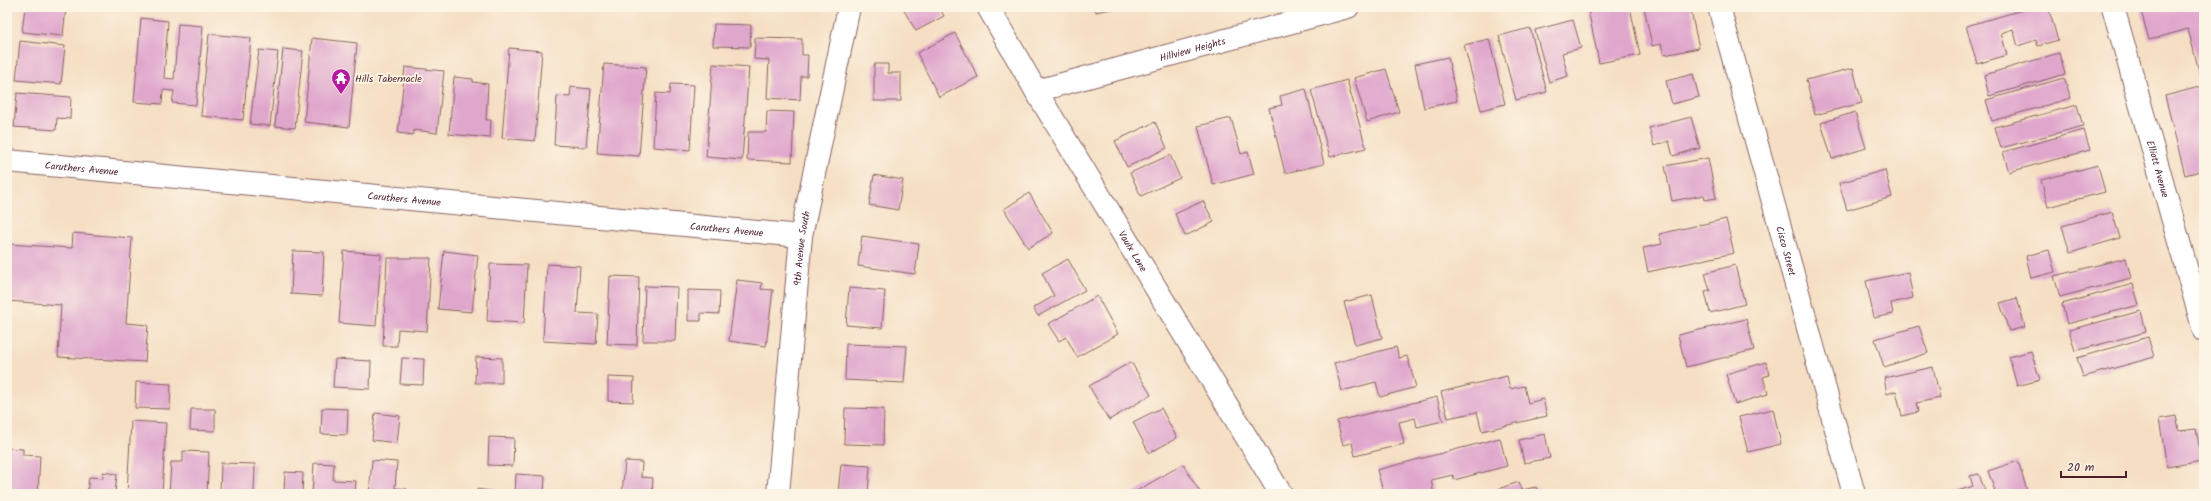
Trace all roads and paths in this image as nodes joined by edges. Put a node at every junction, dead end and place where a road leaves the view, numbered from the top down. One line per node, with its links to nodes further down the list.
1 (850, 7): 8 (street, 9th Avenue South)
2 (988, 7): 6 (street, Vaulx Lane)
3 (1348, 7): 6 (street, Hillview Heights)
4 (1719, 7): 12 (street, Cisco Street)
5 (2113, 7): 9 (street, Elliott Avenue)
6 (1036, 91): 11 (street, Vaulx Lane)
7 (7, 161): 8 (street, Caruthers Avenue)
8 (801, 236): 10 (street, 9th Avenue South)
9 (2204, 332)
10 (778, 494)
11 (1280, 494)
12 (1854, 494)

